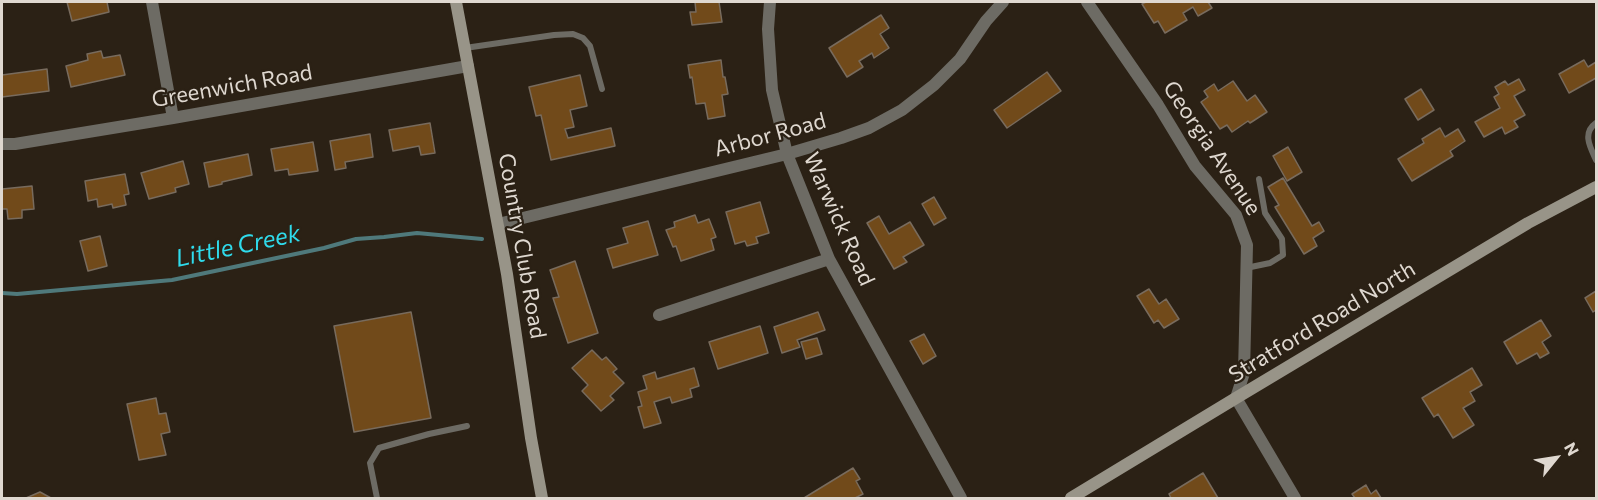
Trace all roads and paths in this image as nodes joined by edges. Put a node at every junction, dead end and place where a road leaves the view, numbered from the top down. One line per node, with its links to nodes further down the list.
1 (152, 2): 9 (street)
2 (456, 2): 6 (main road, Country Club Road)
3 (770, 2): 12 (street, Warwick Road)
4 (1003, 2): 12 (street, Arbor Road)
5 (1087, 2): 18 (street, Georgia Avenue)
6 (465, 48): 7 (main road, Country Club Road); 8 (lane)
7 (468, 66): 9 (street, Greenwich Road); 16 (main road, Country Club Road)
8 (602, 89)
9 (173, 118): 11 (street, Greenwich Road)
10 (1596, 123): 13 (lane)
11 (2, 144)
12 (787, 154): 16 (street, Arbor Road); 17 (street, Warwick Road)
13 (1596, 160)
14 (1259, 179): 18 (lane)
15 (1596, 187): 20 (main road, Stratford Road North)
16 (498, 224): 23 (main road, Country Club Road)
17 (829, 259): 19 (street); 24 (street, Warwick Road)
18 (1246, 268): 20 (street, Georgia Avenue)
19 (660, 315)
20 (1236, 398): 25 (main road, Stratford Road North); 26 (street)
21 (468, 426): 22 (lane)
22 (377, 498)
23 (542, 498)
24 (961, 498)
25 (1071, 498)
26 (1295, 498)

